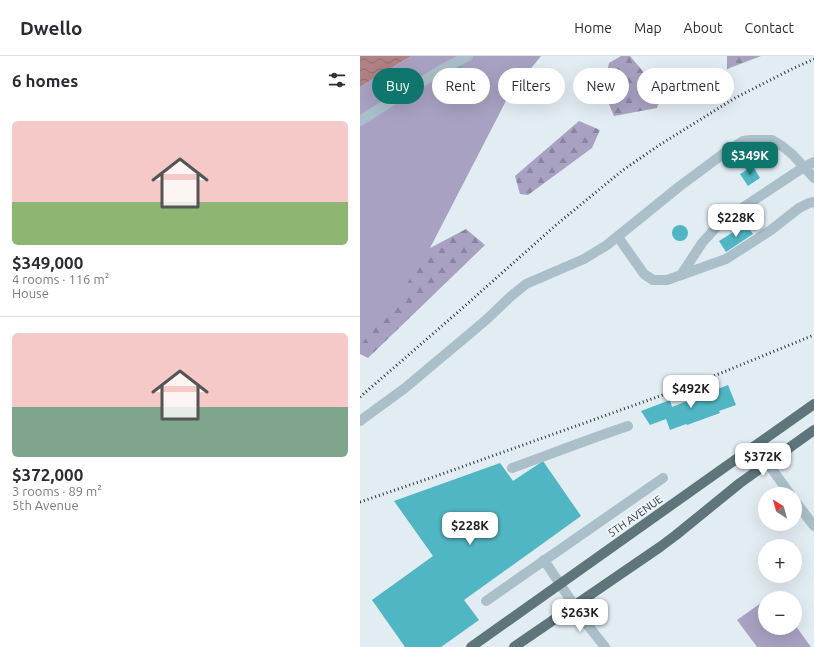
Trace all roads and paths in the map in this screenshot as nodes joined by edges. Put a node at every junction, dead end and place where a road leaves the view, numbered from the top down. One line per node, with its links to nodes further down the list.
1 (468, 56): 2 (street)
2 (360, 121)
3 (814, 162): 4 (street)
4 (804, 167): 5 (street); 7 (street); 8 (street)
5 (814, 178)
6 (814, 202): 8 (street)
7 (618, 237): 8 (street); 10 (street)
8 (681, 275)
9 (814, 404): 13 (main road, 5TH AVENUE)
10 (360, 421)
11 (628, 426): 15 (street)
12 (814, 430): 14 (main road)
13 (755, 446): 14 (street); 21 (main road, 5TH AVENUE)
14 (767, 463): 17 (street); 23 (main road)
15 (512, 468)
16 (663, 478): 20 (street)
17 (785, 487)
18 (802, 510): 19 (street)
19 (814, 526)
20 (544, 560): 21 (street); 22 (street)
21 (560, 584): 23 (street); 24 (main road, 5TH AVENUE)
22 (486, 601)
23 (574, 605): 25 (main road); 26 (street)
24 (471, 647)
25 (514, 647)
26 (605, 647)

